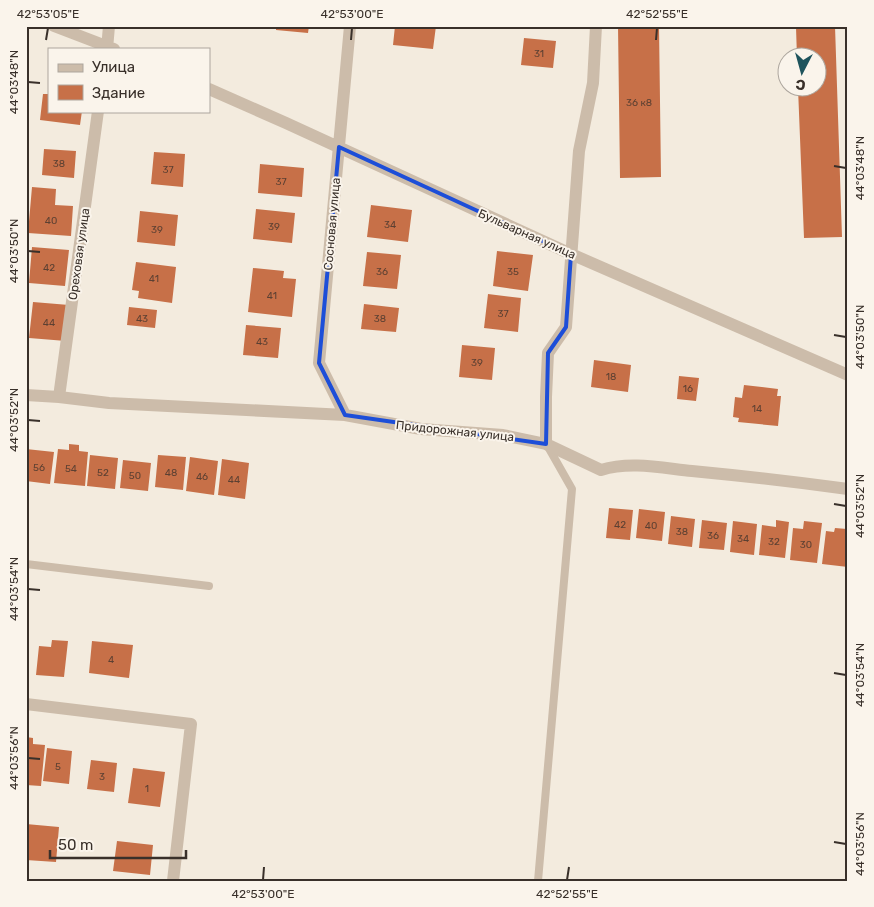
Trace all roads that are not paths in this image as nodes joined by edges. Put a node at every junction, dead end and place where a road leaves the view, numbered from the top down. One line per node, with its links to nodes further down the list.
1 (54, 26): 5 (street)
2 (109, 26): 5 (street)
3 (350, 26): 8 (street, Сосновая улица)
4 (596, 26): 9 (street)
5 (110, 48)
6 (210, 89): 8 (street, Бульварная улица)
7 (98, 112): 12 (street, Ореховая улица)
8 (339, 147): 9 (street, Бульварная улица); 13 (street, Сосновая улица)
9 (571, 254): 10 (street, Бульварная улица); 14 (street)
10 (848, 375)
11 (26, 395): 12 (street, Придорожная улица)
12 (59, 397): 13 (street, Придорожная улица)
13 (345, 416): 14 (street, Придорожная улица)
14 (546, 444): 15 (street, Придорожная улица); 20 (lane)
15 (848, 489)
16 (26, 564): 17 (lane)
17 (209, 586)
18 (26, 704): 19 (street)
19 (173, 881)
20 (538, 881)

